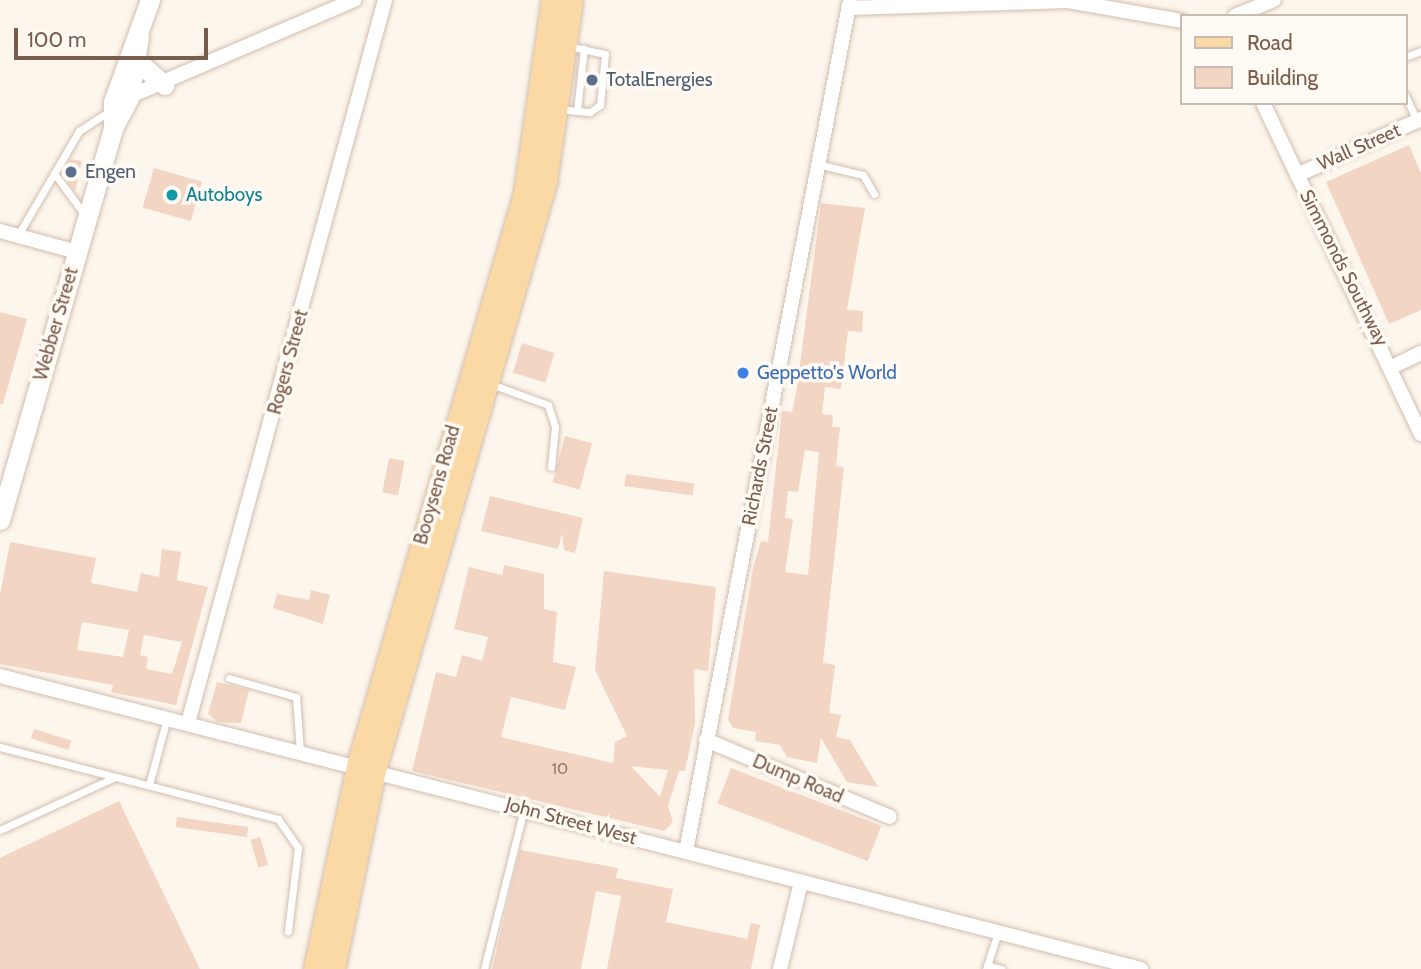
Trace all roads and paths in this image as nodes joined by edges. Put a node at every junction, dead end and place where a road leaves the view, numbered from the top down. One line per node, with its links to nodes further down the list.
1 (150, 0): 10 (street)
2 (385, 0): 36 (street, Rogers Street)
3 (552, 0): 40 (main road, Booysens Road)
4 (572, 0): 11 (main road, Booysens Road)
5 (1274, 0): 8 (street)
6 (349, 1): 13 (street)
7 (849, 4): 9 (street); 19 (street, Richards Street)
8 (1240, 14)
9 (1180, 21)
10 (139, 37): 12 (street); 16 (street)
11 (575, 47): 17 (main road, Booysens Road); 17 (lane)
12 (138, 62): 13 (street); 16 (street)
13 (164, 85): 16 (street)
14 (1407, 99): 18 (lane)
15 (1263, 105): 21 (street, Simmonds Southway)
16 (117, 109): 20 (lane); 23 (street, Webber Street)
17 (567, 110): 29 (main road, Booysens Road)
18 (1419, 120): 21 (street, Wall Street)
19 (821, 165): 22 (lane); 37 (street, Richards Street)
20 (54, 173): 23 (lane); 25 (lane)
21 (1297, 175): 28 (street, Simmonds Southway)
22 (874, 194)
23 (86, 217): 26 (street, Webber Street)
24 (0, 231): 25 (street)
25 (18, 236): 26 (street)
26 (77, 252): 32 (street, Webber Street)
27 (1421, 353): 28 (street)
28 (1394, 366): 30 (street, Simmonds Southway)
29 (490, 384): 31 (lane); 40 (main road, Booysens Road)
30 (1421, 434)
31 (551, 467)
32 (0, 520)
33 (0, 676): 35 (street, John Street West)
34 (229, 678): 39 (lane)
35 (168, 718): 36 (street, John Street West); 42 (lane)
36 (188, 723): 39 (street, John Street West)
37 (706, 740): 44 (street, Dump Road); 46 (street, Richards Street)
38 (0, 747): 41 (lane)
39 (300, 751): 40 (street, John Street West)
40 (366, 768): 43 (street, John Street West); 52 (main road, Booysens Road); 53 (main road, Booysens Road)
41 (113, 777): 42 (lane); 45 (lane)
42 (149, 785): 48 (lane)
43 (524, 809): 46 (street, John Street West); 54 (lane)
44 (890, 817)
45 (0, 830)
46 (686, 850): 47 (street, John Street West)
47 (802, 882): 49 (street, John Street West); 55 (street)
48 (288, 931)
49 (998, 932): 50 (lane); 51 (street, John Street West)
50 (987, 967): 56 (lane)
51 (1123, 967): 57 (street, John Street West)
52 (314, 969)
53 (334, 969)
54 (484, 969)
55 (780, 969)
56 (1000, 969)
57 (1141, 969)

